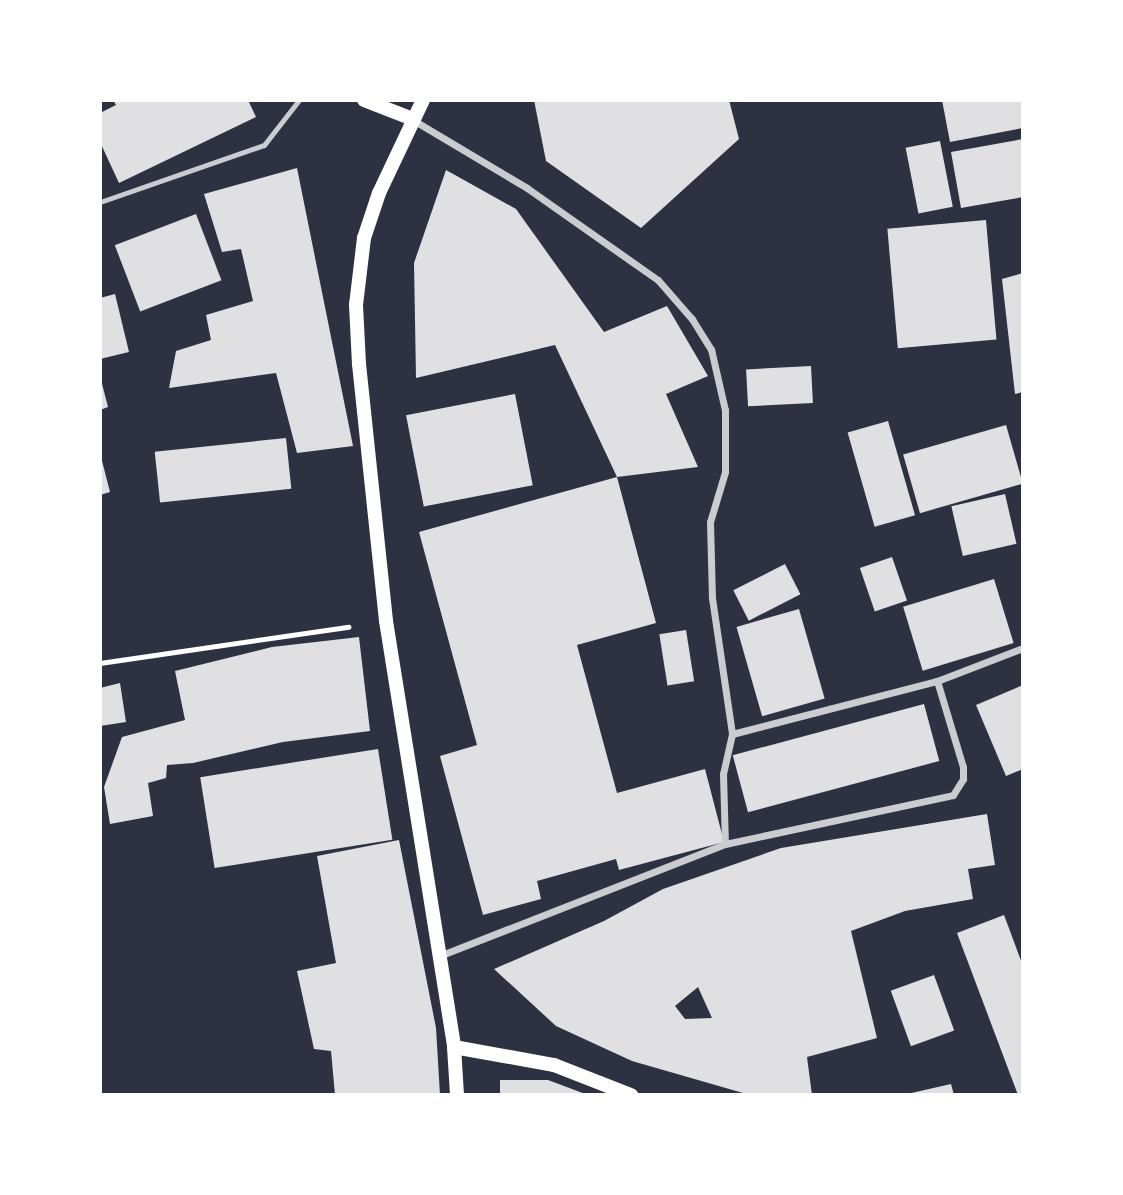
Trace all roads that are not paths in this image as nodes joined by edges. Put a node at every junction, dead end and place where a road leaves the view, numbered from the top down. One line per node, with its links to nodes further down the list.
1 (299, 100): 5 (lane)
2 (364, 100): 4 (main road)
3 (423, 100): 4 (main road)
4 (412, 120): 8 (street); 10 (main road)
5 (100, 202)
6 (1023, 648): 7 (street)
7 (937, 681): 8 (street); 9 (street)
8 (732, 734): 9 (street)
9 (725, 844): 10 (street)
10 (438, 956): 11 (main road)
11 (454, 1047): 12 (main road); 13 (main road)
12 (457, 1095)
13 (631, 1095)

